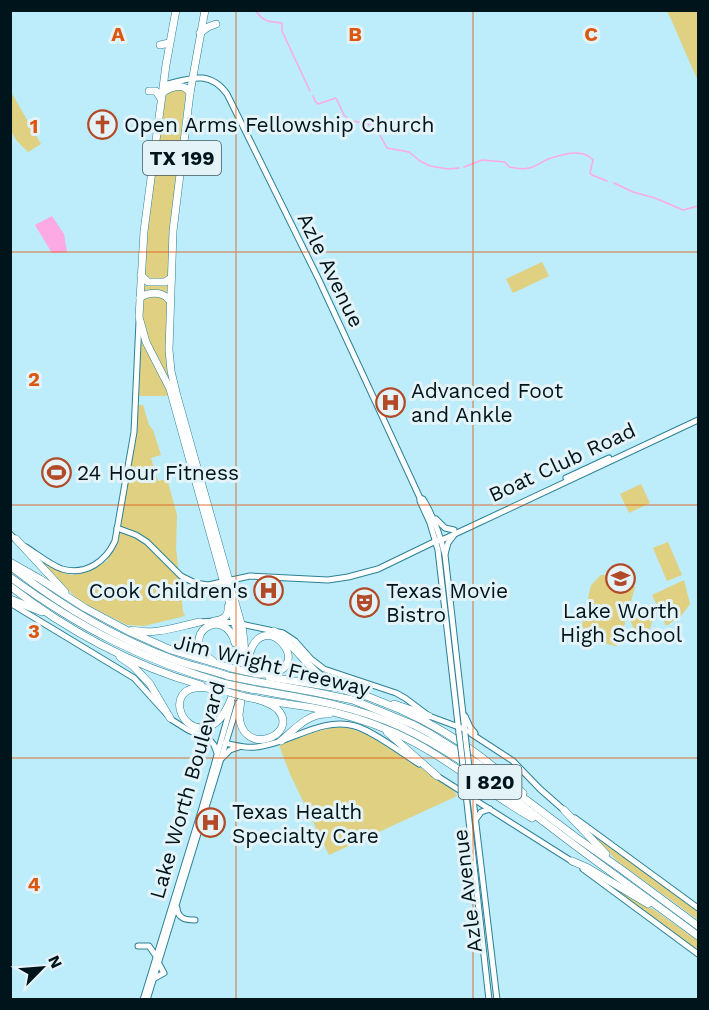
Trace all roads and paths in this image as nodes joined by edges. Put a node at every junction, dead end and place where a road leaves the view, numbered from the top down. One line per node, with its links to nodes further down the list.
1 (176, 10): 5 (highway, Lake Worth Boulevard / TX 199)
2 (206, 10): 4 (highway, Lake Worth Boulevard / TX 199)
3 (216, 24): 4 (highway)
4 (200, 33): 7 (highway, Lake Worth Boulevard / TX 199)
5 (170, 43): 6 (highway); 11 (highway, Lake Worth Boulevard / TX 199)
6 (160, 45)
7 (195, 64): 8 (highway); 9 (highway, Lake Worth Boulevard / TX 199)
8 (202, 77): 9 (main road); 24 (main road, Azle Avenue)
9 (193, 78): 11 (main road); 12 (highway, Lake Worth Boulevard / TX 199)
10 (149, 91): 11 (highway)
11 (162, 92): 12 (highway); 13 (highway, Lake Worth Boulevard / TX 199)
12 (190, 93): 16 (highway, Lake Worth Boulevard / TX 199)
13 (152, 175): 14 (highway); 15 (highway, Lake Worth Boulevard / TX 199)
14 (142, 180)
15 (141, 275): 16 (highway); 17 (highway, Lake Worth Boulevard / TX 199)
16 (171, 278): 18 (highway, Lake Worth Boulevard / TX 199)
17 (140, 298): 18 (highway); 19 (highway, Lake Worth Boulevard / TX 199)
18 (170, 301): 23 (highway, Lake Worth Boulevard / TX 199)
19 (139, 317): 20 (main road, Lake Worth Boulevard); 23 (highway, Lake Worth Boulevard / TX 199)
20 (136, 391): 21 (main road); 27 (main road, Lake Worth Boulevard)
21 (129, 397)
22 (699, 418): 28 (main road, Boat Club Road); 28 (main road, Boat Club Road)
23 (195, 469): 36 (highway, Lake Worth Boulevard / TX 199)
24 (420, 498): 25 (main road, Azle Avenue); 26 (main road, Azle Avenue)
25 (429, 508): 28 (main road); 30 (main road, Azle Avenue)
26 (431, 527): 30 (main road, Azle Avenue); 31 (main road)
27 (117, 528): 29 (main road, Lake Worth Boulevard); 36 (main road, Boat Club Road)
28 (455, 532): 30 (main road, Boat Club Road); 32 (main road)
29 (13, 537): 41 (highway)
30 (438, 540): 31 (main road, Boat Club Road); 32 (main road, Azle Avenue); 33 (main road, Azle Avenue)
31 (417, 550): 33 (main road); 36 (main road, Boat Club Road)
32 (444, 555): 38 (main road, Azle Avenue)
33 (439, 560): 38 (main road, Azle Avenue)
34 (10, 564): 41 (highway); 51 (highway, Jim Wright Freeway)
35 (10, 577): 54 (highway, Jim Wright Freeway / I 820)
36 (226, 581): 39 (highway, Lake Worth Boulevard / TX 199); 45 (highway, Lake Worth Boulevard / TX 199)
37 (10, 586): 44 (highway)
38 (447, 598): 57 (main road, Azle Avenue)
39 (229, 599): 42 (highway); 45 (highway, Lake Worth Boulevard / TX 199)
40 (10, 601): 44 (highway); 60 (main road)
41 (73, 601): 46 (highway)
42 (214, 621): 43 (main road); 45 (main road)
43 (200, 622): 46 (highway)
44 (63, 623): 48 (highway)
45 (238, 624): 47 (main road); 50 (highway, Lake Worth Boulevard / TX 199)
46 (120, 627): 49 (highway)
47 (274, 631): 53 (highway); 59 (main road)
48 (111, 650): 54 (highway); 60 (highway)
49 (217, 664): 50 (highway); 51 (highway)
50 (242, 670): 52 (highway); 54 (highway, Lake Worth Boulevard / TX 199)
51 (230, 672): 52 (highway, bridge)
52 (253, 680): 53 (highway); 54 (highway, Jim Wright Freeway / I 820, bridge); 73 (highway, Jim Wright Freeway / I 820); 78 (highway, Jim Wright Freeway / I 820)
53 (338, 688): 55 (highway)
54 (233, 691): 54 (highway); 56 (highway); 56 (highway); 67 (main road, Lake Worth Boulevard / TX 199); 69 (main road, Lake Worth Boulevard / TX 199)
55 (370, 698): 59 (highway); 73 (highway)
56 (257, 699): 58 (highway)
57 (459, 710): 61 (main road); 62 (main road, Azle Avenue); 64 (main road, Azle Avenue); 65 (main road)
58 (342, 714): 63 (highway); 66 (highway)
59 (429, 716): 61 (main road)
60 (170, 718): 69 (main road)
61 (444, 722): 62 (main road)
62 (458, 726): 64 (main road, Azle Avenue)
63 (381, 727): 70 (highway); 78 (highway)
64 (463, 732): 65 (main road); 72 (main road, Azle Avenue, bridge)
65 (478, 737): 76 (main road)
66 (281, 741): 68 (main road); 70 (main road)
67 (225, 743): 68 (main road); 69 (main road, Lake Worth Boulevard / TX 199)
68 (240, 747): 69 (main road)
69 (219, 758): 83 (main road, Lake Worth Boulevard / TX 199); 91 (main road, Lake Worth Boulevard / TX 199)
70 (437, 776): 71 (main road)
71 (453, 786): 72 (main road); 74 (main road)
72 (469, 794): 74 (main road, Azle Avenue); 75 (main road); 77 (main road, Azle Avenue)
73 (532, 805): 81 (highway, Jim Wright Freeway / I 820)
74 (468, 807): 80 (main road, Azle Avenue)
75 (490, 809): 77 (main road); 79 (main road)
76 (564, 810): 81 (highway); 84 (main road)
77 (476, 819): 82 (main road, Azle Avenue)
78 (546, 823): 86 (highway, Jim Wright Freeway / I 820)
79 (572, 861): 86 (highway); 90 (main road)
80 (474, 866): 82 (main road); 93 (main road, Azle Avenue)
81 (621, 869): 87 (highway, Jim Wright Freeway / I 820)
82 (485, 899): 92 (main road, Azle Avenue)
83 (177, 903): 85 (main road); 91 (main road, Lake Worth Boulevard / TX 199)
84 (698, 907)
85 (195, 920)
86 (684, 925): 88 (highway, Jim Wright Freeway / I 820)
87 (699, 926)
88 (699, 936)
89 (138, 946): 91 (main road)
90 (699, 954)
91 (157, 960): 94 (main road, TX 199); 95 (main road, TX 199)
92 (492, 962): 93 (main road); 97 (main road, Azle Avenue)
93 (484, 964): 96 (main road, Azle Avenue)
94 (142, 999)
95 (147, 999)
96 (489, 999)
97 (496, 999)

